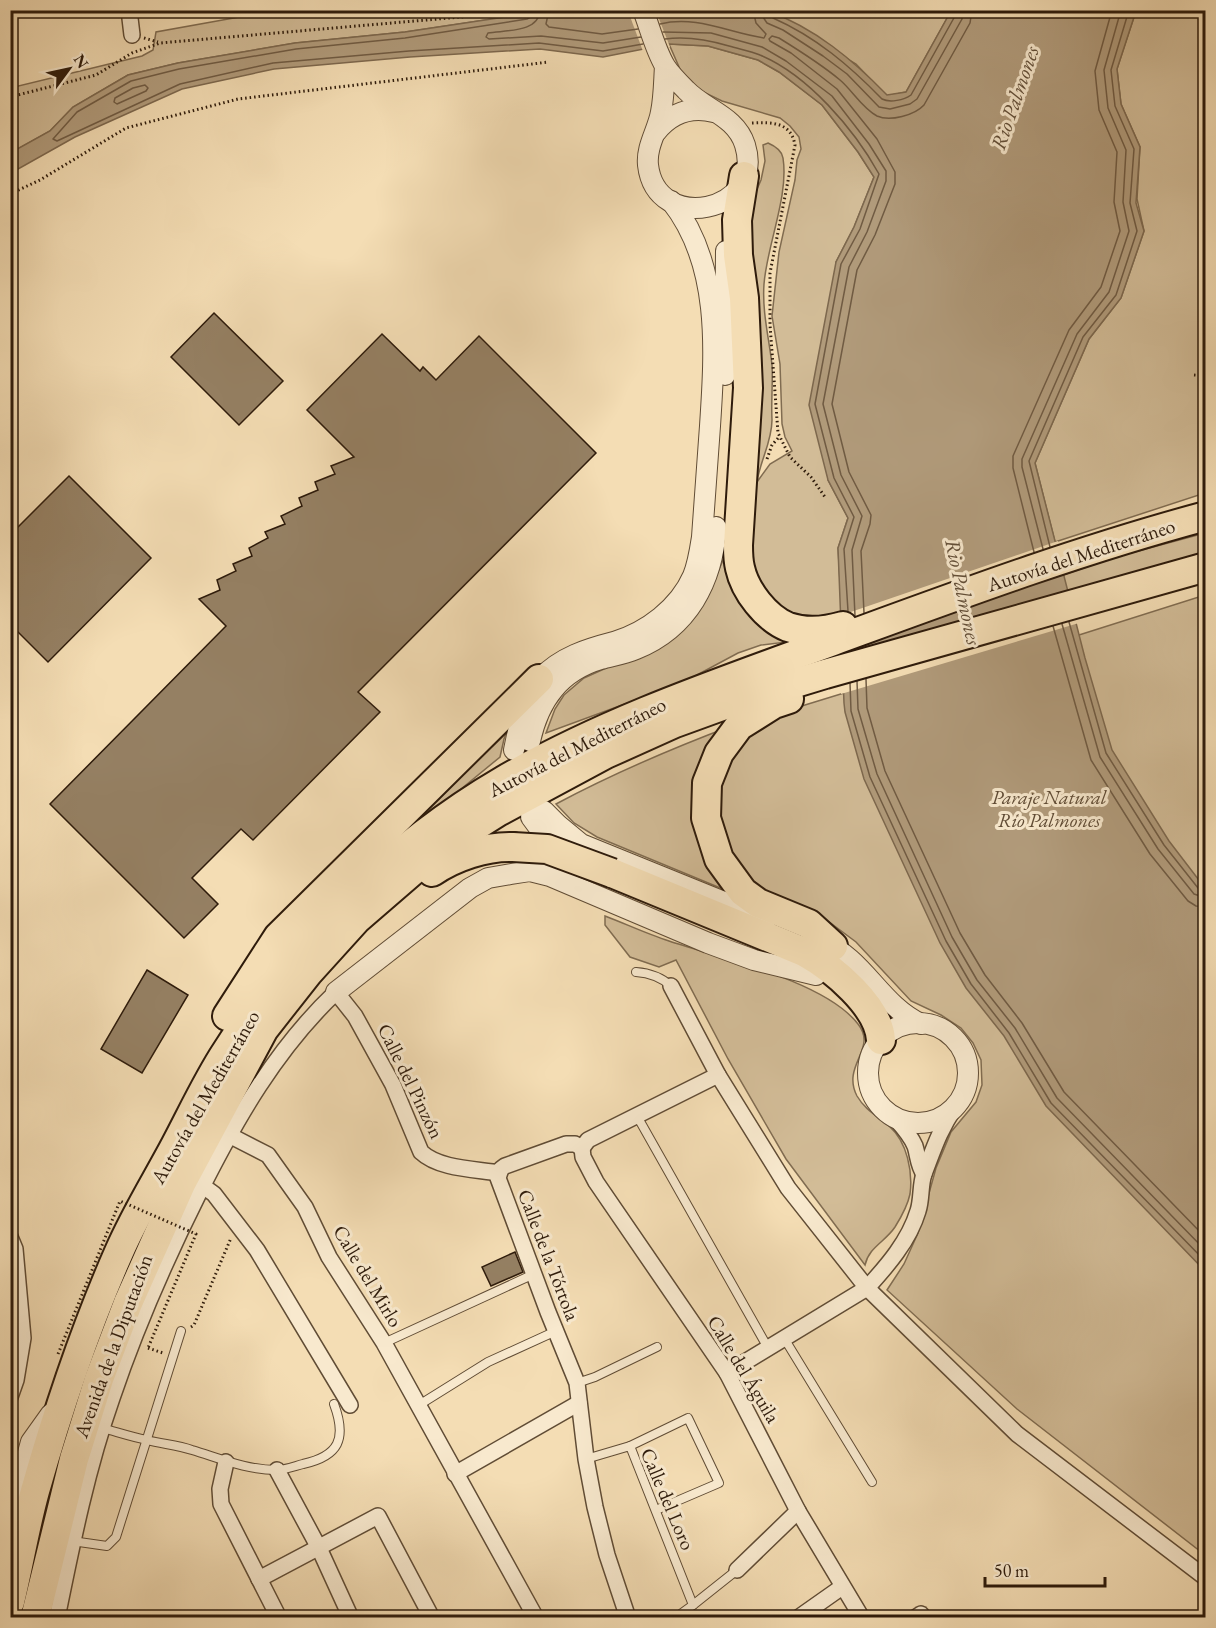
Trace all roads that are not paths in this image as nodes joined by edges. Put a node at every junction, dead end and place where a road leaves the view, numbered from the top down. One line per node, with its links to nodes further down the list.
1 (129, 10): 3 (street)
2 (643, 10): 4 (street)
3 (132, 35)
4 (665, 66): 5 (street); 6 (street)
5 (714, 112): 6 (street); 7 (street)
6 (656, 132): 8 (street)
7 (739, 185): 8 (street); 11 (highway); 13 (street)
8 (671, 201): 13 (street)
9 (1206, 516): 11 (highway, Autovía del Mediterráneo)
10 (1206, 567): 12 (highway, Autovía del Mediterráneo)
11 (812, 640): 32 (highway, Autovía del Mediterráneo)
12 (825, 674): 14 (highway, Autovía del Mediterráneo); 15 (highway)
13 (539, 679): 32 (highway)
14 (356, 920): 21 (highway, bridge); 67 (highway, Autovía del Mediterráneo)
15 (833, 946): 17 (street); 20 (street)
16 (636, 972): 18 (lane)
17 (816, 975): 19 (street); 21 (street)
18 (671, 986): 22 (street)
19 (336, 992): 26 (street); 28 (street, Calle del Pinzón)
20 (921, 1024): 21 (street); 23 (street)
21 (878, 1045): 25 (street)
22 (718, 1075): 24 (street); 34 (street)
23 (955, 1107): 25 (street); 29 (street)
24 (637, 1116): 27 (street); 40 (lane)
25 (894, 1117): 29 (street)
26 (229, 1135): 30 (street, Avenida de la Diputación); 38 (street, Calle del Mirlo)
27 (582, 1148): 28 (street, Calle de la Tórtola); 41 (street, Calle del Águila)
28 (499, 1173): 33 (street, Calle de la Tórtola)
29 (924, 1174): 34 (street)
30 (203, 1186): 46 (street); 48 (street, Avenida de la Diputación)
31 (10, 1237): 43 (street)
32 (120, 1250): 44 (highway, Autovía del Mediterráneo)
33 (534, 1274): 36 (street, Calle de la Tórtola); 38 (lane)
34 (867, 1288): 37 (street); 62 (street)
35 (182, 1331): 49 (lane)
36 (556, 1331): 42 (street, Calle de la Tórtola); 47 (lane)
37 (784, 1338): 40 (street); 55 (lane)
38 (384, 1343): 47 (street, Calle del Mirlo)
39 (657, 1347): 42 (lane)
40 (768, 1348): 41 (street)
41 (727, 1373): 57 (street, Calle del Águila)
42 (577, 1383): 45 (street, Calle de la Tórtola)
43 (10, 1397)
44 (63, 1397): 58 (street); 65 (highway, Autovía del Mediterráneo)
45 (579, 1403): 51 (street, Calle de la Tórtola); 54 (street)
46 (342, 1405): 53 (lane)
47 (419, 1406): 54 (street, Calle del Mirlo)
48 (102, 1428): 49 (lane); 59 (street, Avenida de la Diputación)
49 (147, 1440): 52 (lane); 59 (lane)
50 (630, 1446): 51 (lane, Calle del Loro); 56 (lane, Calle del Loro); 56 (lane)
51 (586, 1459): 73 (street, Calle de la Tórtola)
52 (226, 1462): 53 (lane); 63 (street)
53 (277, 1470): 60 (street)
54 (455, 1474): 72 (street, Calle del Mirlo)
55 (872, 1482)
56 (656, 1510): 66 (lane, Calle del Loro)
57 (798, 1510): 61 (street); 64 (street, Calle del Águila)
58 (10, 1518)
59 (72, 1541): 68 (street, Avenida de la Diputación)
60 (319, 1548): 63 (street); 70 (street); 71 (street)
61 (736, 1570): 66 (lane)
62 (1206, 1578)
63 (259, 1579): 69 (street)
64 (842, 1587): 75 (street); 76 (street, Calle del Águila)
65 (10, 1602)
66 (693, 1605): 74 (lane)
67 (36, 1617)
68 (57, 1617)
69 (279, 1617)
70 (351, 1617)
71 (432, 1617)
72 (536, 1617)
73 (628, 1617)
74 (675, 1617)
75 (798, 1617)
76 (862, 1617)

